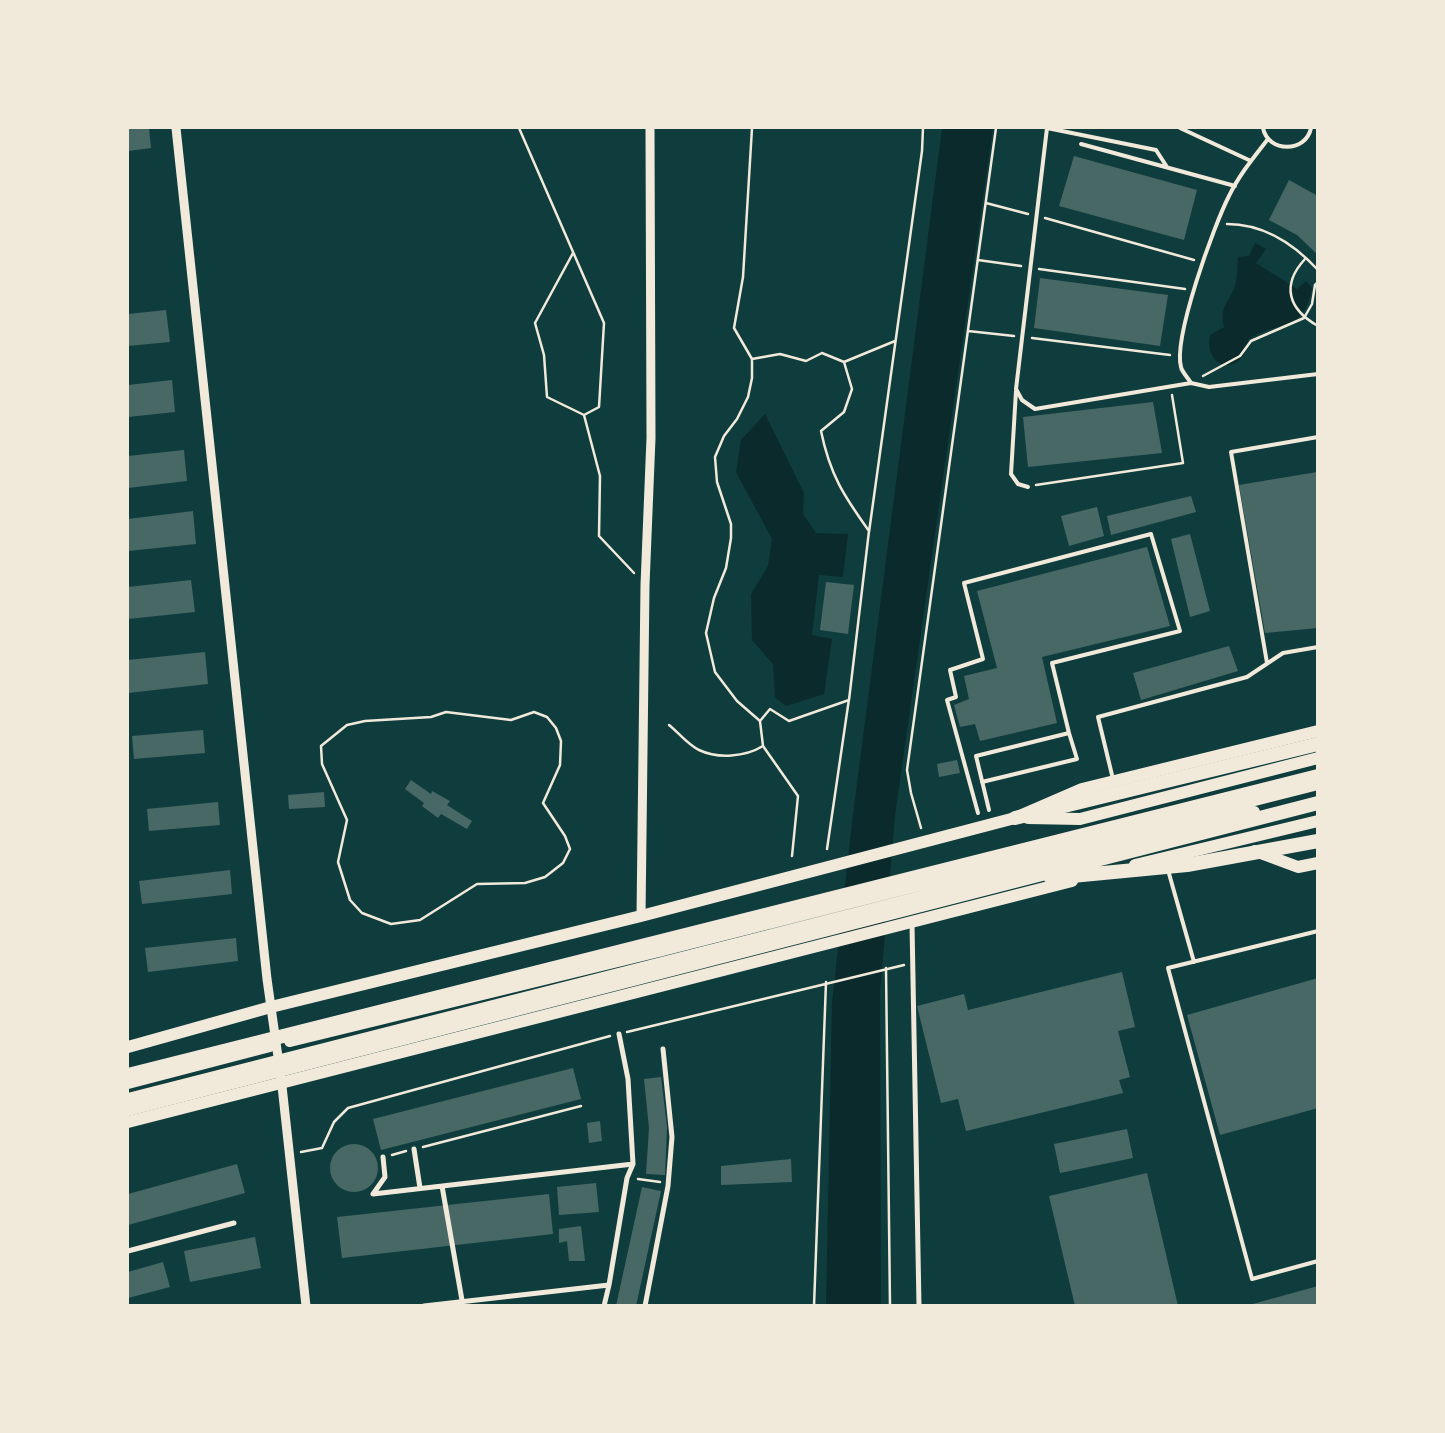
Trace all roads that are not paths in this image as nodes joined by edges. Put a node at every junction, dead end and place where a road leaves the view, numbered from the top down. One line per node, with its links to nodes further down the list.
1 (176, 128): 49 (street)
2 (650, 128): 42 (street)
3 (1180, 128): 8 (lane)
4 (1263, 128): 6 (lane)
5 (1311, 128): 6 (lane)
6 (1268, 139): 8 (lane)
7 (1080, 144): 9 (lane)
8 (1251, 161): 10 (lane)
9 (1167, 167): 10 (lane); 13 (lane)
10 (1235, 186): 12 (lane)
11 (1318, 374): 12 (lane)
12 (1191, 383): 13 (lane)
13 (1016, 389): 15 (lane)
14 (1318, 437): 17 (lane)
15 (1028, 487)
16 (1318, 647): 17 (lane)
17 (1268, 663): 22 (lane)
18 (1318, 731): 32 (main road)
19 (1069, 733): 25 (lane); 25 (lane); 30 (lane)
20 (1318, 744): 32 (highway)
21 (1318, 758): 23 (main road)
22 (1112, 775)
23 (1250, 775): 31 (main road); 32 (main road)
24 (1318, 776): 55 (highway)
25 (982, 782): 29 (lane)
26 (1318, 784): 31 (main road)
27 (1318, 796): 37 (main road)
28 (1318, 803): 39 (highway)
29 (989, 810)
30 (978, 813)
31 (1202, 814): 41 (main road)
32 (1015, 818): 42 (main road)
33 (1318, 821): 35 (main road)
34 (1318, 841): 39 (highway)
35 (1231, 842): 36 (main road); 38 (main road)
36 (1165, 858): 40 (main road); 46 (lane)
37 (1069, 859): 40 (main road); 41 (main road)
38 (1318, 863)
39 (1008, 882): 59 (highway)
40 (1035, 890): 44 (main road)
41 (916, 892): 43 (main road)
42 (642, 916): 49 (main road)
43 (806, 920): 47 (main road); 51 (main road)
44 (912, 921): 48 (main road); 75 (street)
45 (1318, 931): 46 (lane)
46 (1194, 962): 68 (lane)
47 (523, 997): 48 (main road); 54 (main road)
48 (594, 1002): 56 (main road)
49 (271, 1007): 51 (street); 52 (main road)
50 (619, 1034): 63 (street)
51 (276, 1045): 54 (street); 57 (main road)
52 (128, 1047)
53 (663, 1048): 74 (street)
54 (278, 1059): 56 (street); 58 (main road)
55 (128, 1074)
56 (282, 1082): 60 (main road); 71 (street)
57 (128, 1083)
58 (128, 1098)
59 (128, 1109)
60 (128, 1122)
61 (414, 1149): 65 (street)
62 (383, 1157): 65 (street)
63 (633, 1164): 64 (street); 69 (street)
64 (442, 1186): 65 (street); 70 (street)
65 (420, 1188)
66 (234, 1223): 67 (street)
67 (128, 1251)
68 (1318, 1260)
69 (609, 1285): 70 (street); 73 (street)
70 (463, 1303): 72 (street)
71 (306, 1306)
72 (424, 1306)
73 (604, 1306)
74 (645, 1306)
75 (919, 1306)

